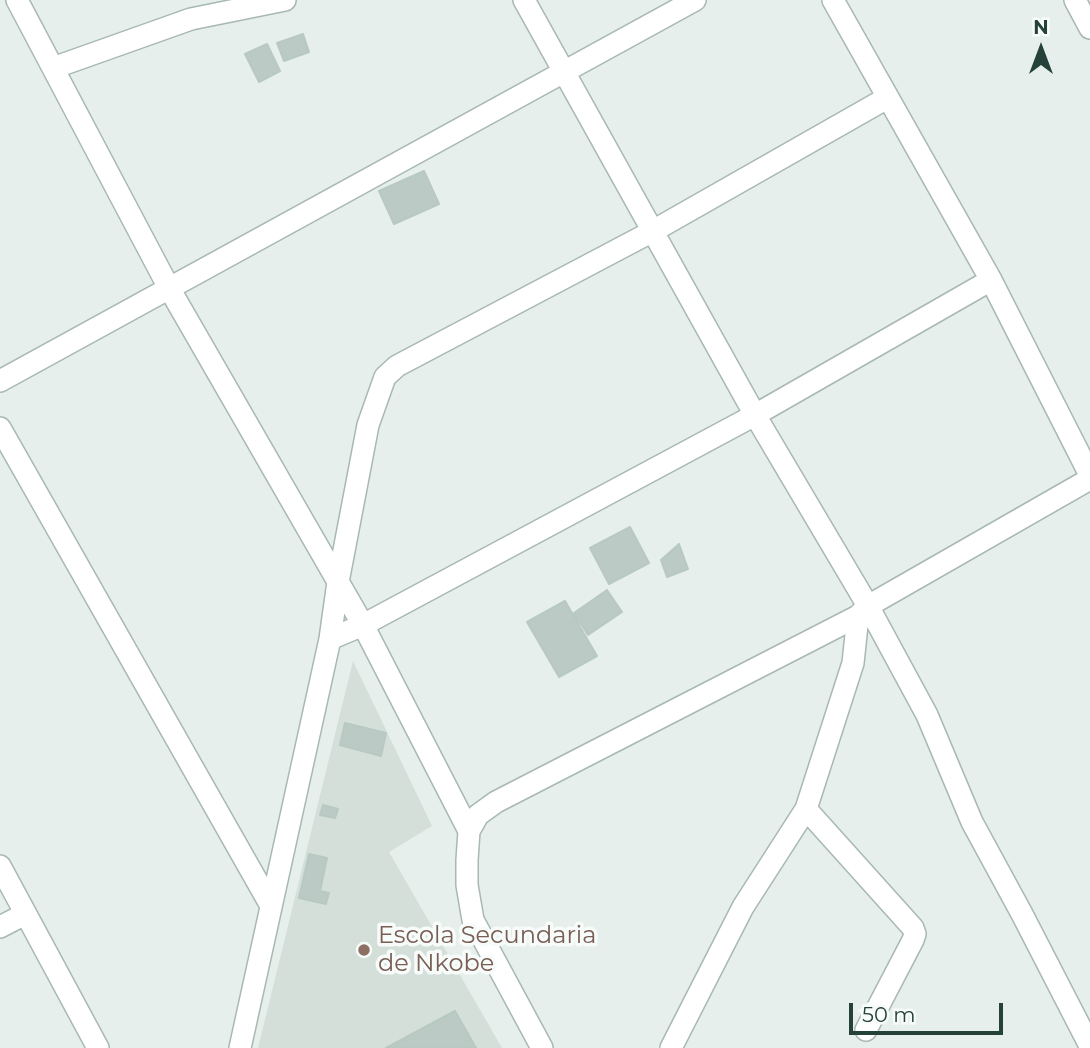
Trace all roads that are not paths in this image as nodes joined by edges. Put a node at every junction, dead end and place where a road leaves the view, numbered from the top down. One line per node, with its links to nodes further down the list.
1 (17, 0): 8 (street)
2 (285, 0): 8 (street)
3 (524, 0): 9 (street)
4 (695, 0): 9 (street)
5 (833, 0): 10 (street)
6 (1075, 0): 7 (street)
7 (1090, 28)
8 (54, 68): 13 (street)
9 (563, 72): 11 (street); 13 (street)
10 (887, 98): 11 (street); 12 (street)
11 (653, 231): 15 (street); 18 (street)
12 (991, 280): 15 (street); 17 (street)
13 (169, 288): 14 (street); 18 (street)
14 (0, 381)
15 (755, 415): 19 (street); 20 (street)
16 (0, 428): 25 (street)
17 (1090, 477): 19 (street)
18 (338, 582): 20 (street); 21 (street)
19 (863, 611): 22 (street); 23 (street); 29 (street)
20 (363, 625): 21 (street); 23 (street)
21 (330, 639): 25 (street)
22 (806, 809): 28 (street); 33 (street)
23 (469, 831): 32 (street)
24 (0, 866): 26 (street)
25 (270, 904): 31 (street)
26 (25, 914): 27 (street); 30 (street)
27 (0, 927)
28 (866, 1030)
29 (1089, 1047)
30 (98, 1048)
31 (240, 1048)
32 (542, 1048)
33 (671, 1048)

